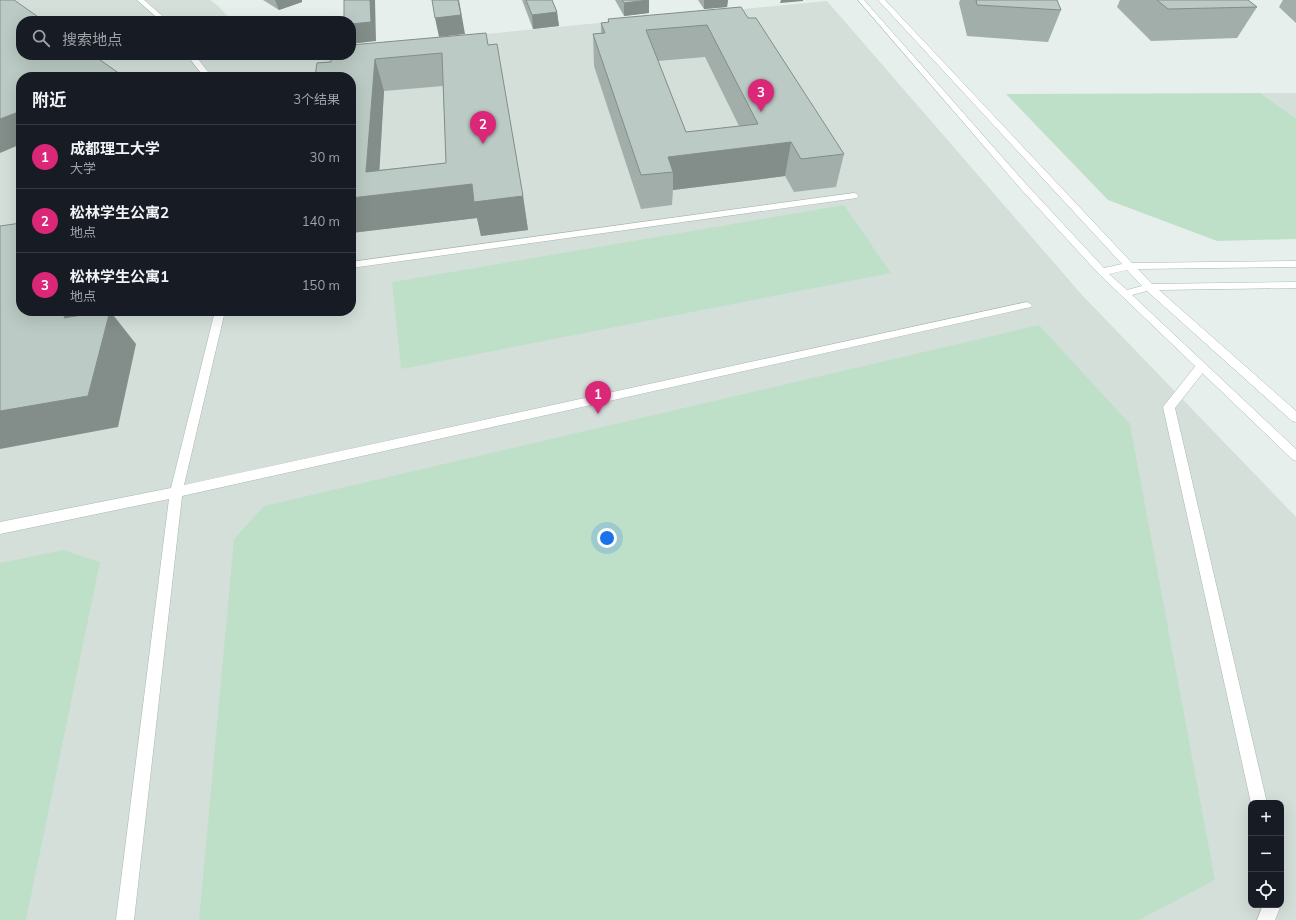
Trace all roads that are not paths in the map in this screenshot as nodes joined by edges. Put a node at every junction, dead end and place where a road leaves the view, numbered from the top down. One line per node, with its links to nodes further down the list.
1 (140, 0): 4 (street)
2 (862, 0): 11 (street)
3 (881, 0): 10 (street)
4 (159, 16)
5 (194, 60): 6 (street)
6 (204, 72)
7 (854, 196): 8 (street)
8 (356, 264)
9 (1296, 264): 10 (street)
10 (1128, 266): 11 (street); 13 (street)
11 (1102, 272): 14 (street)
12 (1296, 285): 13 (street)
13 (1149, 287): 14 (street); 18 (street)
14 (1124, 294): 17 (street)
15 (1027, 305): 20 (street)
16 (219, 316): 20 (street)
17 (1201, 368): 19 (street); 22 (street)
18 (1296, 418)
19 (1296, 456)
20 (176, 492): 21 (street); 24 (street)
21 (0, 528)
22 (1258, 800)
23 (1271, 908): 25 (street)
24 (125, 920)
25 (1266, 920)

